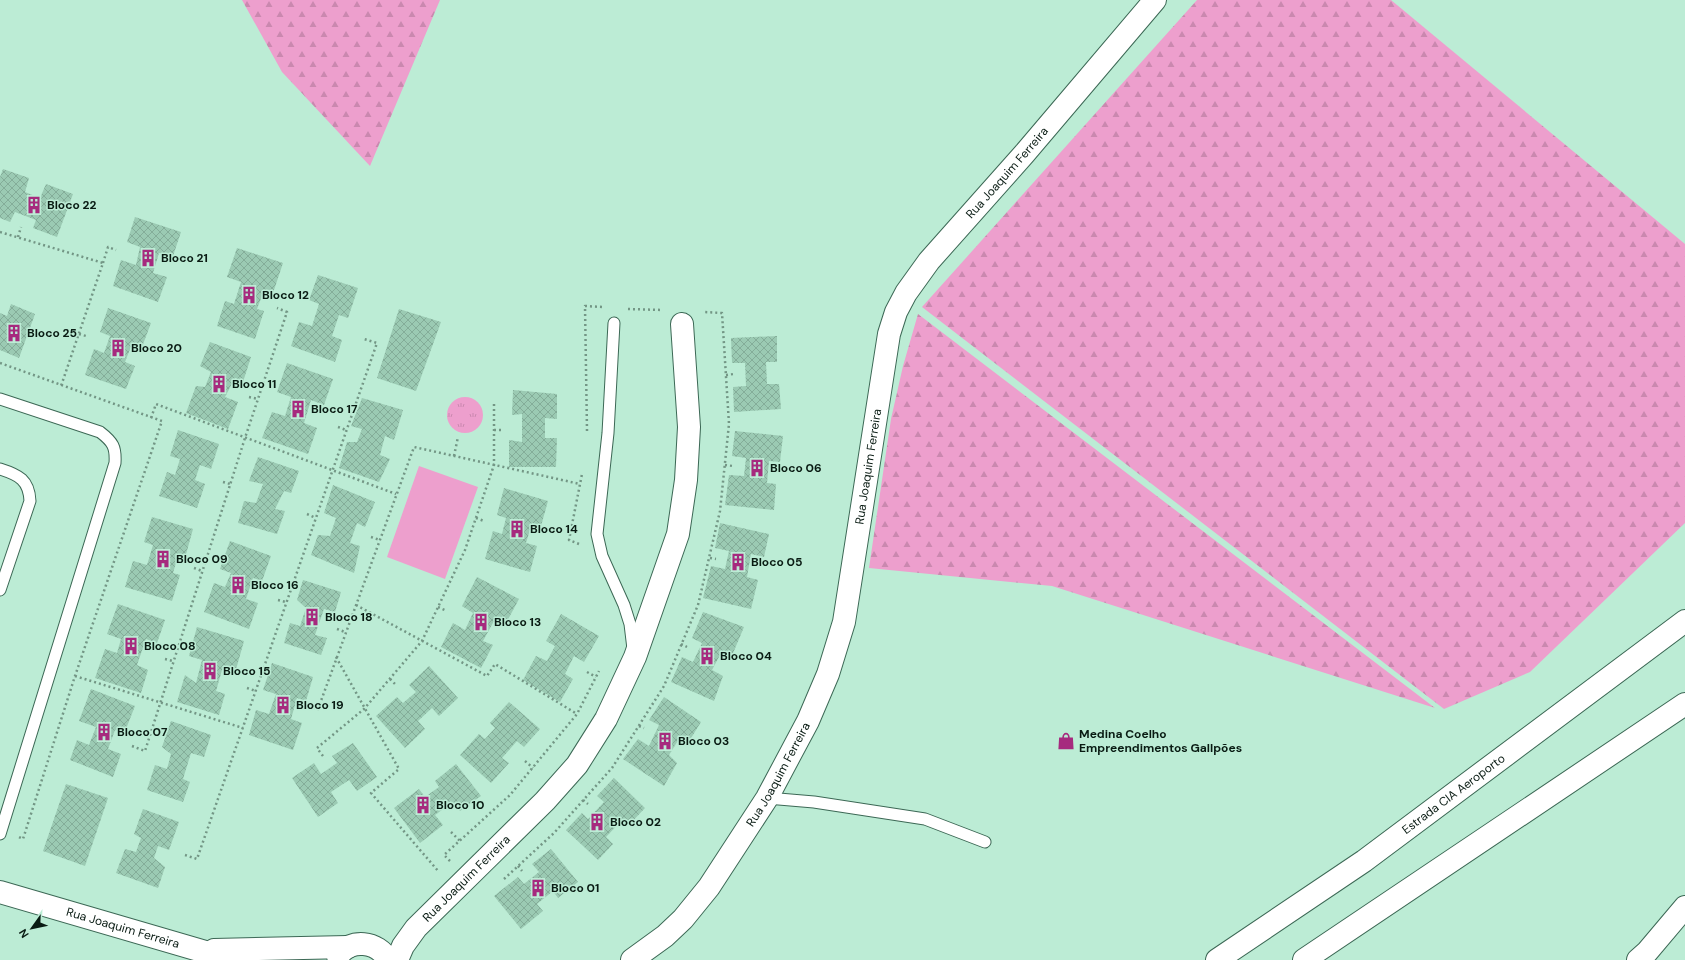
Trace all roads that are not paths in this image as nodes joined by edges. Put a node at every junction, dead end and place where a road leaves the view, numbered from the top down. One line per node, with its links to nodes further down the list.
1 (1155, 0): 10 (main road, Rua Joaquim Ferreira)
2 (684, 316): 8 (main road, Rua Joaquim Ferreira)
3 (614, 323): 8 (lane)
4 (0, 399): 11 (lane)
5 (0, 469): 6 (lane)
6 (0, 590)
7 (1685, 621): 23 (main road, Estrada CIA Aeroporto)
8 (635, 657): 15 (main road, Rua Joaquim Ferreira)
9 (1685, 704): 24 (main road)
10 (767, 798): 12 (lane); 22 (main road, Rua Joaquim Ferreira)
11 (0, 834)
12 (985, 842)
13 (0, 892): 17 (main road, Rua Joaquim Ferreira)
14 (1685, 907): 25 (main road)
15 (416, 928): 16 (main road, Rua Joaquim Ferreira); 21 (main road, Rua Joaquim Ferreira)
16 (372, 946): 18 (main road, Rua Joaquim Ferreira); 20 (main road)
17 (201, 950): 18 (main road, Rua Joaquim Ferreira); 19 (main road, Rua Joaquim Ferreira)
18 (342, 954)
19 (233, 960)
20 (388, 960)
21 (397, 960)
22 (632, 960)
23 (1217, 960)
24 (1304, 960)
25 (1638, 960)

